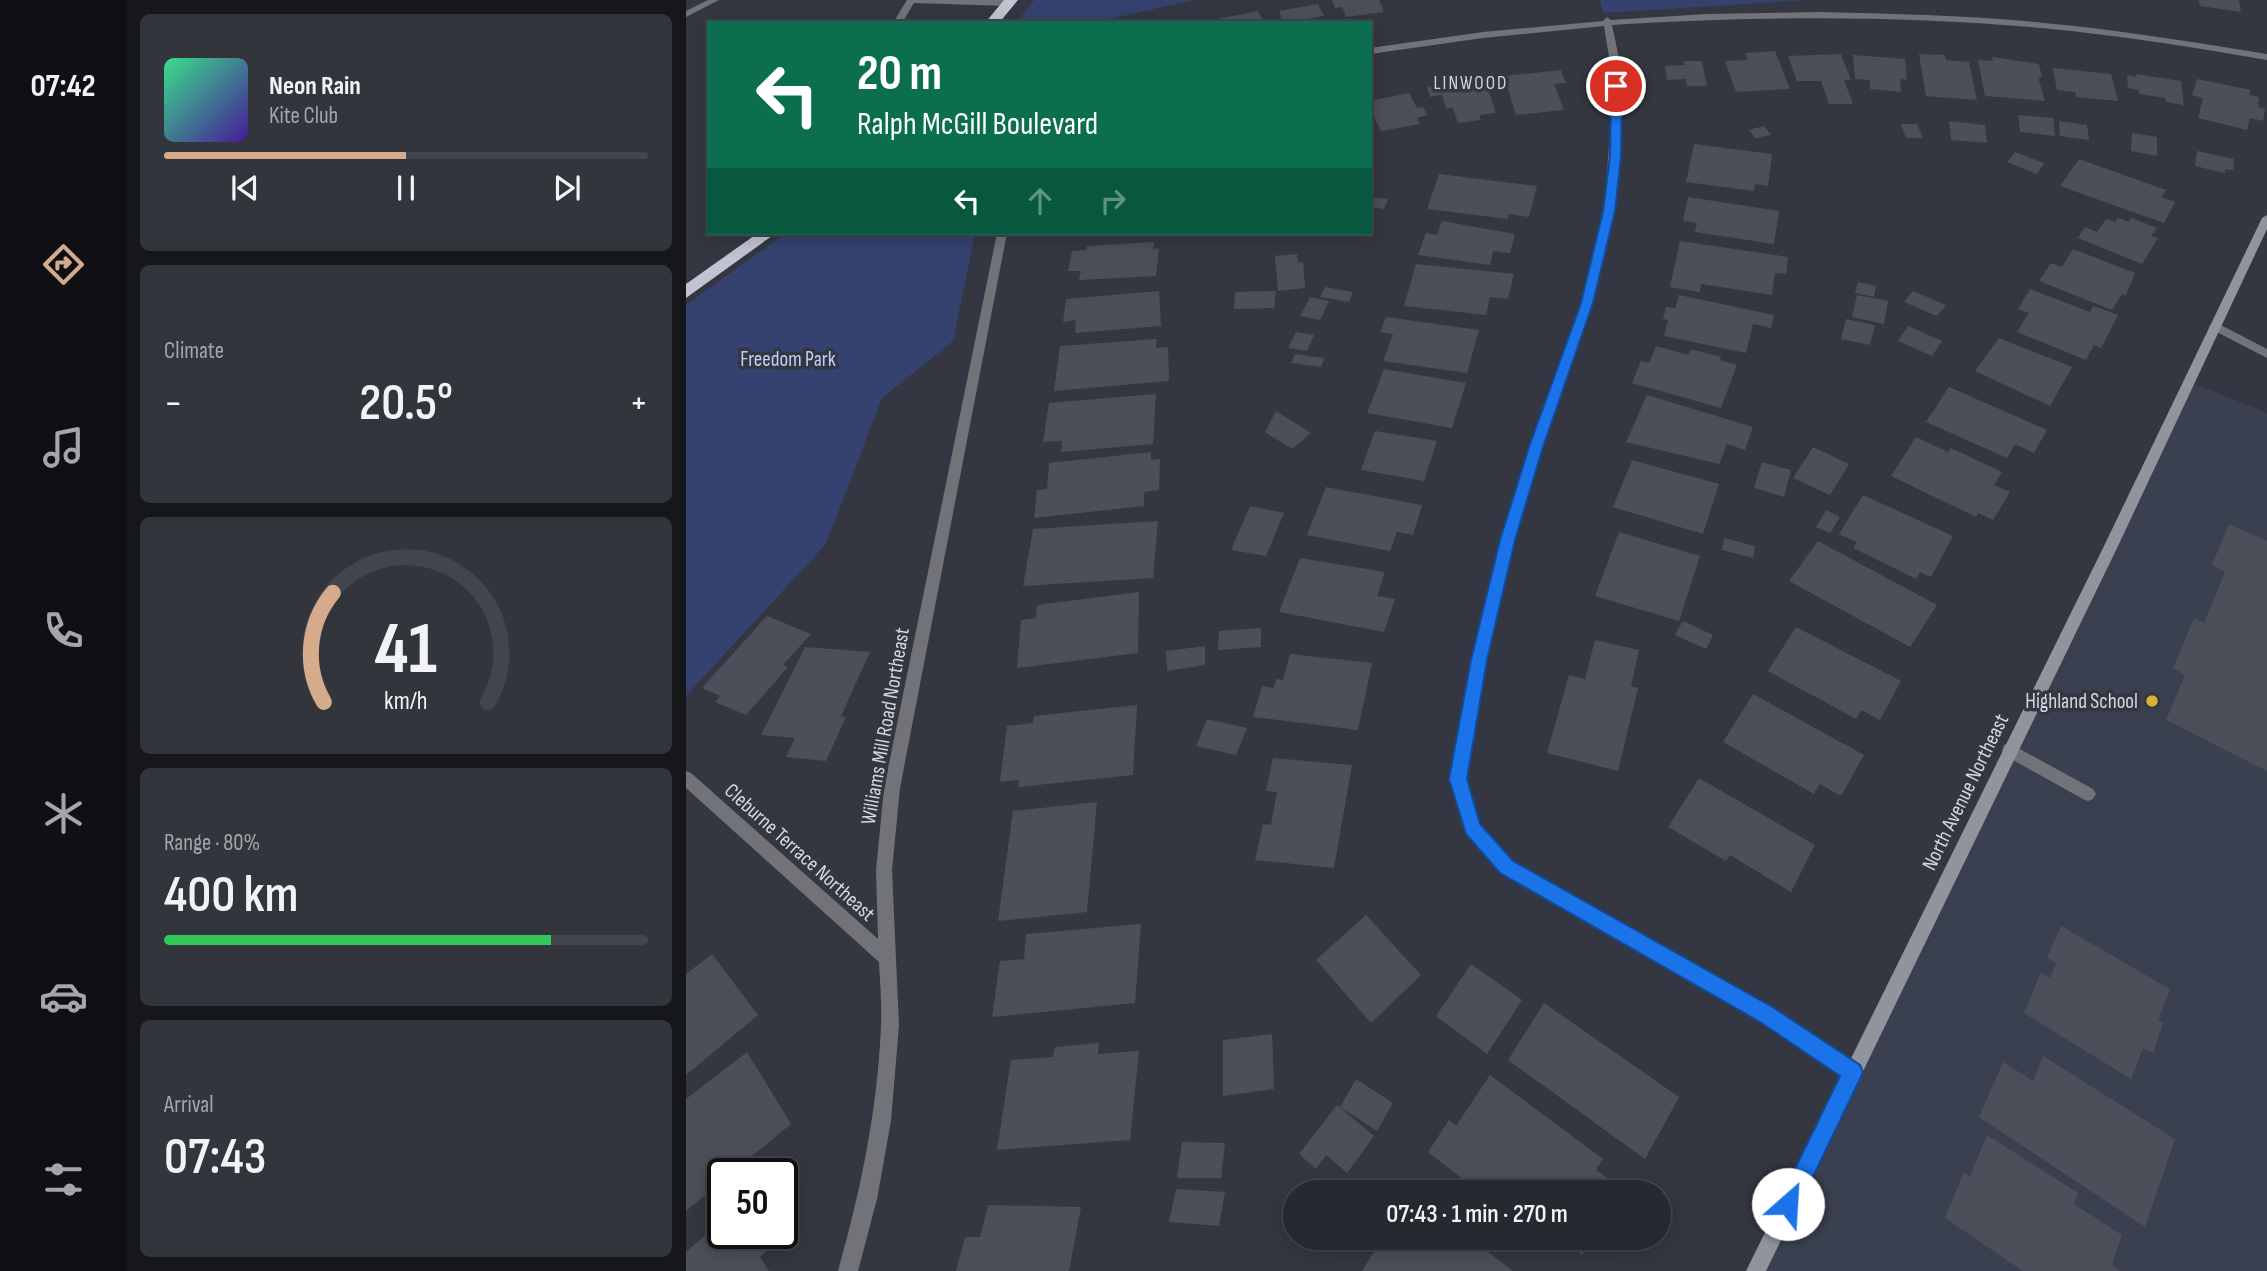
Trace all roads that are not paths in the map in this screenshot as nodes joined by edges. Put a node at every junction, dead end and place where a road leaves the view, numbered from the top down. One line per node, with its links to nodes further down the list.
1 (715, 0): 4 (street)
2 (913, 0): 3 (street); 6 (street)
3 (1009, 2): 7 (highway)
4 (686, 14)
5 (1607, 20): 8 (street); 9 (street); 22 (street)
6 (898, 21)
7 (994, 21)
8 (1372, 51)
9 (2267, 57)
10 (2267, 218): 16 (main road, North Avenue Northeast)
11 (757, 235): 14 (highway)
12 (765, 235): 15 (highway)
13 (1002, 235): 21 (street, Williams Mill Road Northeast)
14 (686, 279)
15 (686, 292)
16 (2215, 326): 17 (street); 18 (main road, North Avenue Northeast)
17 (2267, 354)
18 (2009, 750): 20 (street); 22 (main road, North Avenue Northeast)
19 (686, 778): 21 (street, Cleburne Terrace Northeast)
20 (2088, 794)
21 (886, 957): 23 (street, Williams Mill Road Northeast)
22 (1853, 1072): 24 (main road, North Avenue Northeast)
23 (848, 1271)
24 (1756, 1271)

